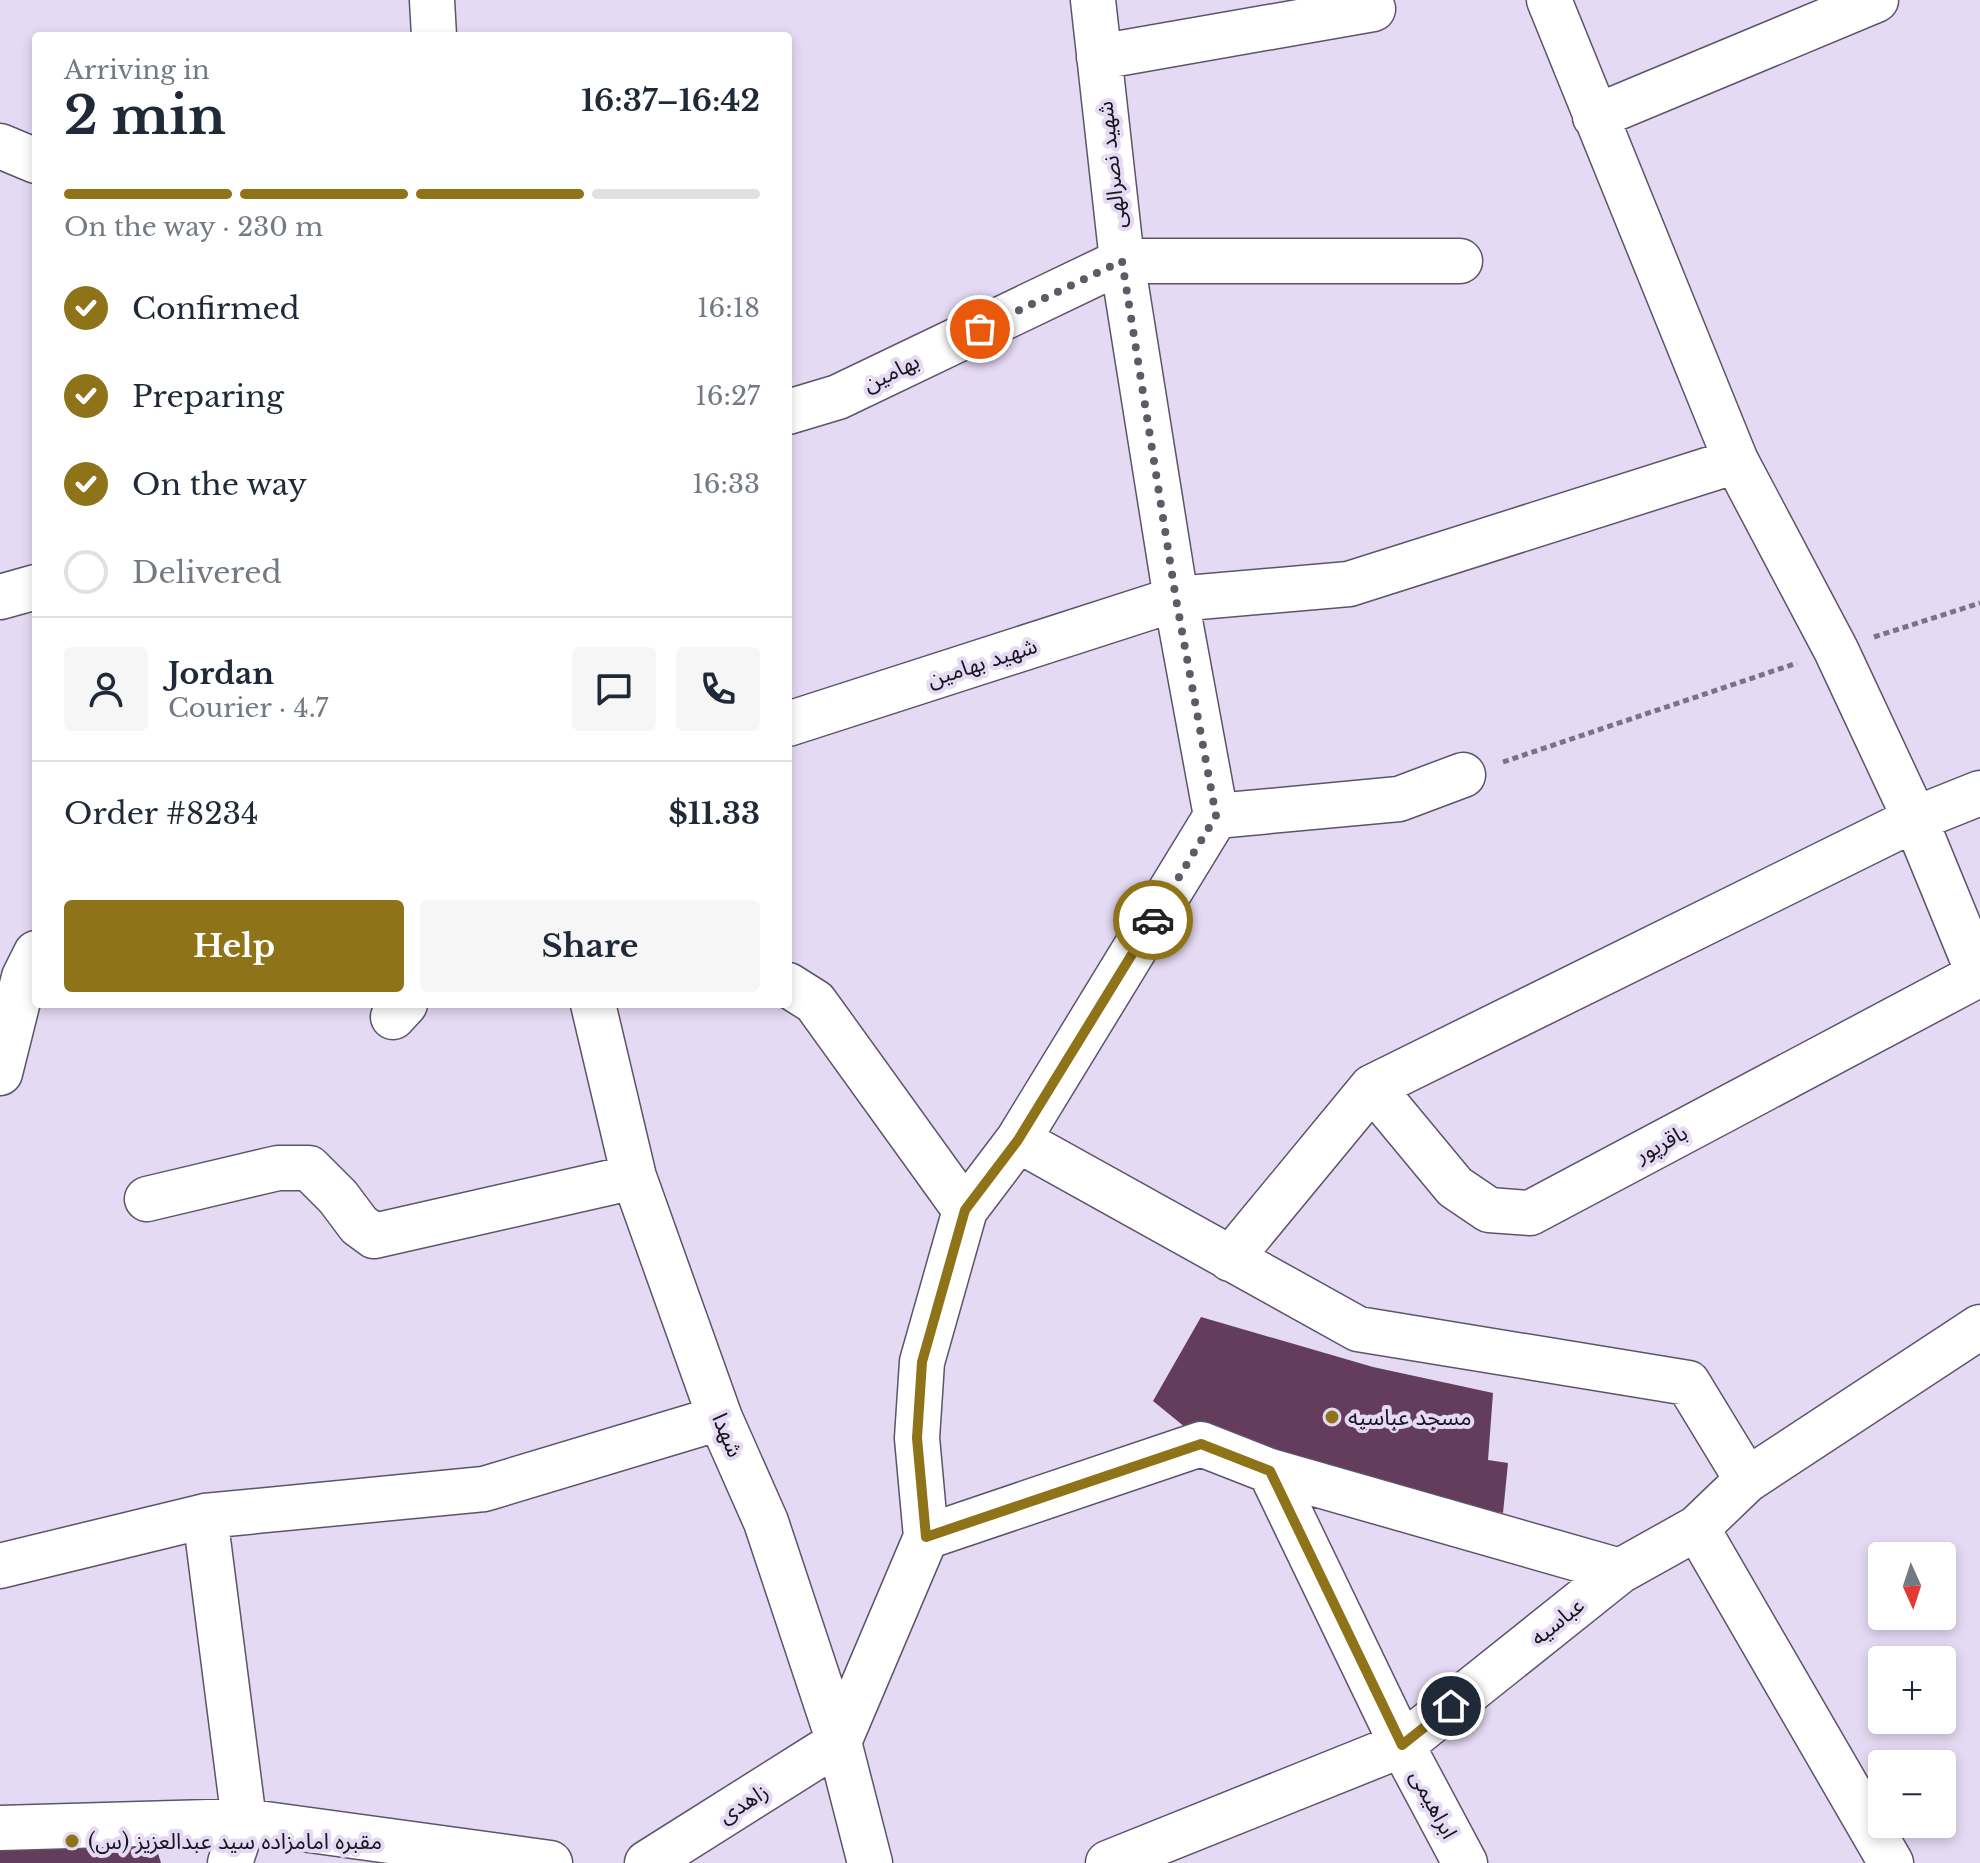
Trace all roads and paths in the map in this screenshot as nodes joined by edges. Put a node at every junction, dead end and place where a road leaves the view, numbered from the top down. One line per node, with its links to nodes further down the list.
1 (432, 0): 6 (street)
2 (1093, 0): 7 (street, شهید نصرالهی)
3 (1549, 0): 8 (street)
4 (1876, 0): 8 (street)
5 (1373, 9): 7 (street)
6 (434, 32)
7 (1099, 57): 11 (street, شهید نصرالهی)
8 (1595, 117): 14 (street)
9 (0, 146): 10 (street)
10 (32, 159)
11 (1122, 261): 12 (street); 13 (street, بهامین); 17 (street, شهید نصرالهی)
12 (1460, 261)
13 (792, 411)
14 (1736, 461): 17 (street, شهید بهامین); 19 (street)
15 (32, 588): 16 (street)
16 (0, 597)
17 (1176, 599): 20 (street, شهید بهامین); 23 (street, شهید نصرالهی)
18 (1980, 603): 19 (path)
19 (1836, 650): 21 (path); 24 (street)
20 (792, 723)
21 (1463, 775): 23 (street)
22 (1980, 793): 24 (street)
23 (1216, 816): 31 (street)
24 (1915, 819): 26 (street); 30 (street)
25 (32, 961): 29 (street)
26 (1979, 975): 30 (street, باقرپور)
27 (792, 988): 34 (street)
28 (594, 1008): 32 (street, شهدا)
29 (0, 1073)
30 (1372, 1087): 35 (street)
31 (1018, 1140): 34 (street); 35 (street)
32 (634, 1177): 33 (street); 37 (street, شهدا)
33 (147, 1199)
34 (965, 1210): 42 (street)
35 (1230, 1259): 39 (street)
36 (1980, 1327): 39 (street, عباسیه)
37 (720, 1418): 40 (street); 45 (street, شهدا)
38 (1270, 1471): 42 (street); 44 (street); 46 (street, ابراهیمی)
39 (1747, 1480): 41 (street, عباسیه)
40 (205, 1516): 43 (street); 47 (street)
41 (1697, 1528): 44 (street, عباسیه); 55 (street)
42 (926, 1537): 45 (street)
43 (0, 1566)
44 (1620, 1571): 46 (street, عباسیه)
45 (839, 1742): 51 (street, زاهدی); 52 (street, شهدا)
46 (1402, 1745): 53 (street, عباسیه); 54 (street, ابراهیمی)
47 (244, 1821): 48 (street); 49 (street); 50 (street)
48 (0, 1828)
49 (230, 1863)
50 (550, 1863)
51 (647, 1863)
52 (870, 1863)
53 (1108, 1863)
54 (1465, 1863)
55 (1891, 1863)

